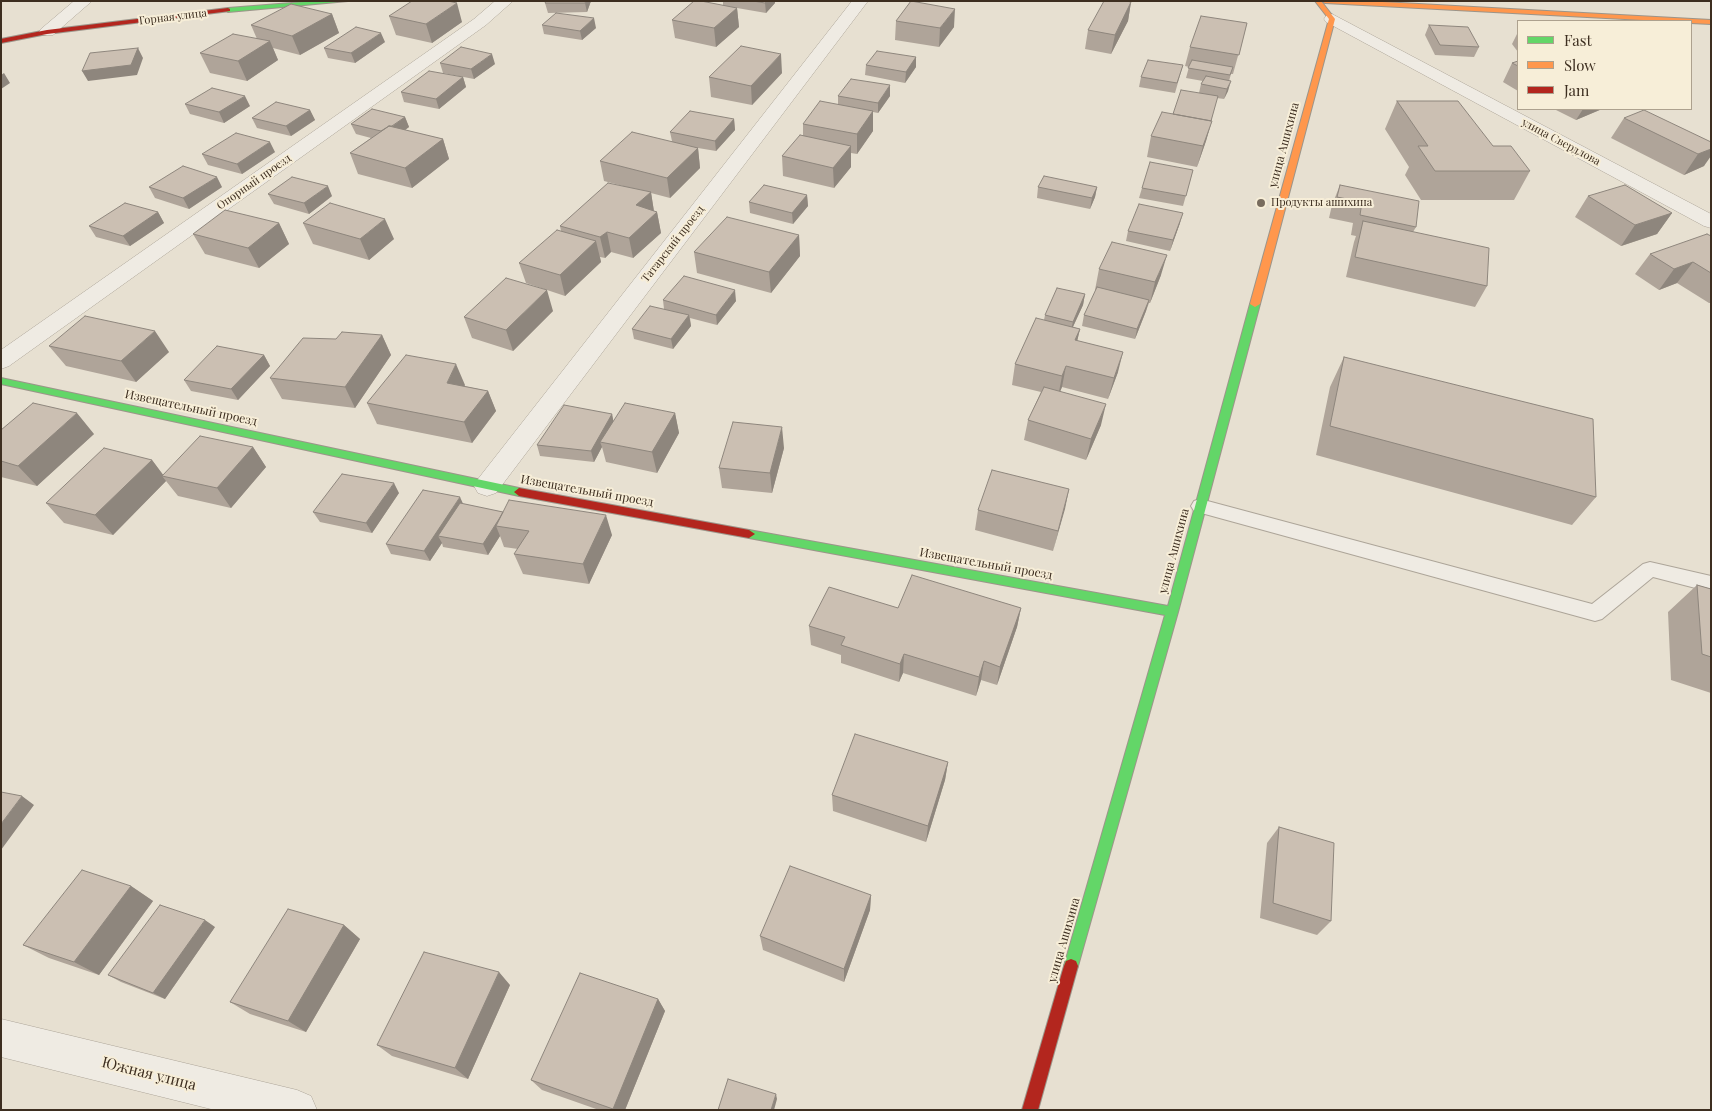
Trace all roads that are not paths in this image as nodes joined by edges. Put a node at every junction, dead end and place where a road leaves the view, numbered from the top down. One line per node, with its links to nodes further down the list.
1 (84, 1): 12 (street)
2 (345, 1): 12 (street, Горная улица)
3 (505, 1): 15 (street, Опорный проезд)
4 (860, 1): 17 (street, Татарский проезд)
5 (1318, 1): 8 (street)
6 (1325, 1): 7 (street)
7 (1486, 6): 9 (street)
8 (1332, 20): 14 (street, улица Свердлова); 18 (street, улица Ашихина)
9 (1683, 20)
10 (1692, 21): 11 (street)
11 (1711, 22)
12 (47, 32): 13 (street, Горная улица)
13 (1, 41)
14 (1711, 222)
15 (1, 361)
16 (1, 381): 17 (street, Извещательный проезд)
17 (487, 486): 20 (street, Извещательный проезд)
18 (1200, 506): 19 (lane); 20 (street, улица Ашихина)
19 (1711, 584)
20 (1172, 612): 23 (street, улица Ашихина)
21 (1, 1038): 22 (street, Южная улица)
22 (297, 1110)
23 (1030, 1110)

